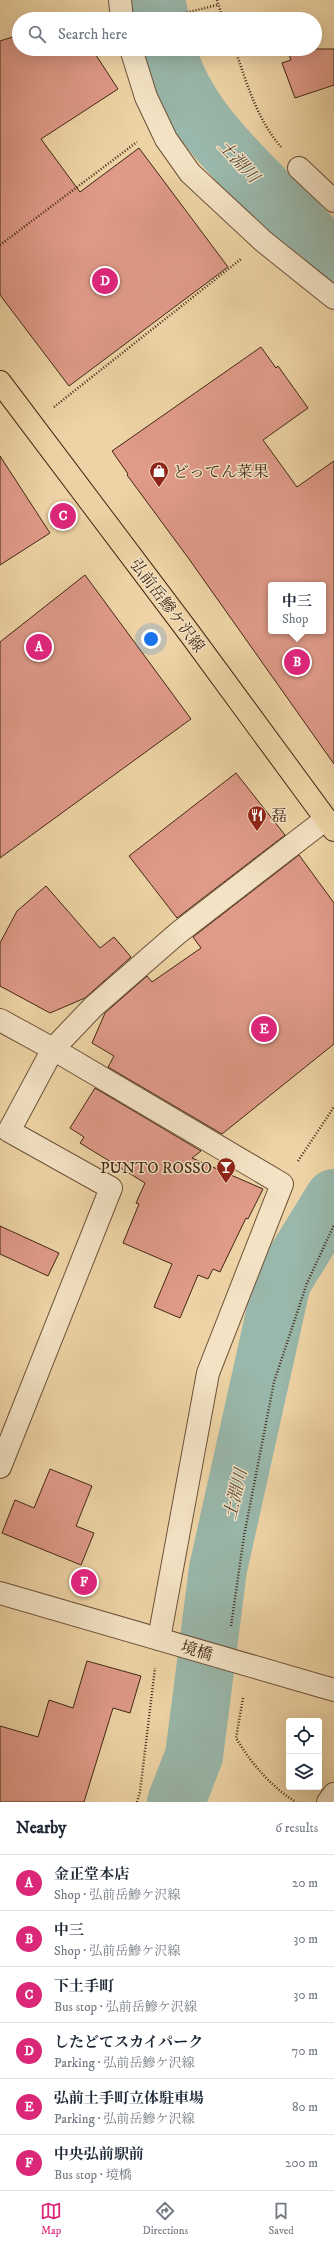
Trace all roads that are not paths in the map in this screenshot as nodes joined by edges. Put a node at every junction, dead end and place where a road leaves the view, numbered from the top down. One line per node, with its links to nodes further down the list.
1 (120, 0): 2 (street)
2 (121, 12)
3 (133, 56): 6 (street)
4 (299, 168): 5 (street)
5 (334, 200)
6 (334, 298)
7 (0, 382): 8 (main road, 弘前岳鰺ケ沢線)
8 (330, 825): 10 (street)
9 (0, 1020): 10 (street)
10 (54, 1049): 11 (street); 13 (street)
11 (0, 1467)
12 (0, 1593): 13 (street, 境橋)
13 (166, 1641): 14 (street, 境橋)
14 (334, 1690)
15 (334, 1794): 16 (street)
16 (328, 1802)

